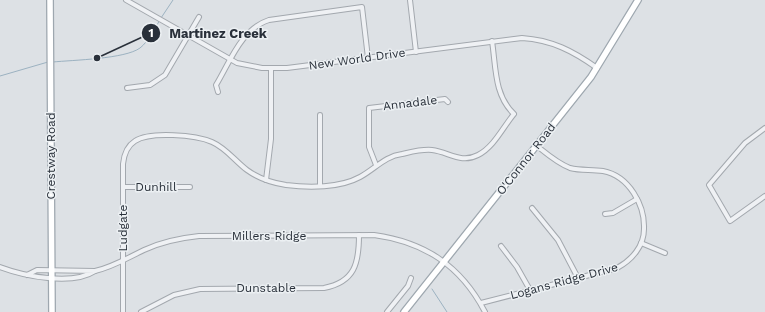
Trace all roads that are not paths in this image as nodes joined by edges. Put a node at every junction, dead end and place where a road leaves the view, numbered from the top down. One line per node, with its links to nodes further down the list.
1 (50, 0): 35 (main road, Crestway Road)
2 (126, 0): 6 (street, New World Drive)
3 (410, 0): 8 (street)
4 (638, 0): 11 (main road, O'Connor Road)
5 (199, 17): 6 (street)
6 (188, 36): 10 (street, New World Drive); 13 (street)
7 (492, 41): 8 (street, New World Drive); 11 (street, New World Drive); 19 (street)
8 (416, 52): 9 (street, New World Drive)
9 (368, 58): 10 (street); 12 (street, New World Drive)
10 (231, 60): 12 (street, New World Drive); 14 (street)
11 (598, 68): 18 (main road, O'Connor Road)
12 (271, 69): 20 (street)
13 (127, 88)
14 (218, 92)
15 (448, 102): 19 (street, Annadale)
16 (320, 115): 21 (street)
17 (765, 128): 24 (street)
18 (537, 146): 25 (street, Logans Ridge Drive); 33 (main road, O'Connor Road)
19 (376, 166): 21 (street)
20 (266, 180): 21 (street); 22 (street, Ludgate)
21 (320, 185)
22 (123, 187): 23 (street, Dunhill); 32 (street, Ludgate)
23 (190, 187)
24 (765, 196)
25 (637, 199): 27 (street); 29 (street, Logans Ridge Drive)
26 (532, 208): 42 (street)
27 (605, 214)
28 (359, 235): 32 (street, Millers Ridge); 33 (street, Millers Ridge); 47 (street, Dunstable)
29 (641, 243): 31 (street); 42 (street, Logans Ridge Drive)
30 (501, 246): 43 (street)
31 (665, 254)
32 (123, 261): 37 (street, Millers Ridge); 46 (street, Ludgate)
33 (445, 262): 44 (street, Millers Ridge); 49 (main road, O'Connor Road)
34 (0, 267): 38 (street, Millers Ridge)
35 (52, 270): 36 (street, Millers Ridge); 38 (street, Millers Ridge); 40 (main road, Crestway Road)
36 (70, 270): 37 (street, Millers Ridge); 39 (street)
37 (95, 271): 39 (street, Millers Ridge)
38 (27, 275): 40 (street, Millers Ridge)
39 (70, 277): 40 (street, Millers Ridge)
40 (52, 278): 45 (main road, Crestway Road)
41 (411, 278): 48 (street)
42 (578, 278): 43 (street, Logans Ridge Drive)
43 (530, 290): 44 (street, Logans Ridge Drive)
44 (481, 303): 50 (street, Millers Ridge)
45 (52, 312)
46 (123, 312)
47 (141, 312)
48 (387, 312)
49 (404, 312)
50 (485, 312)

